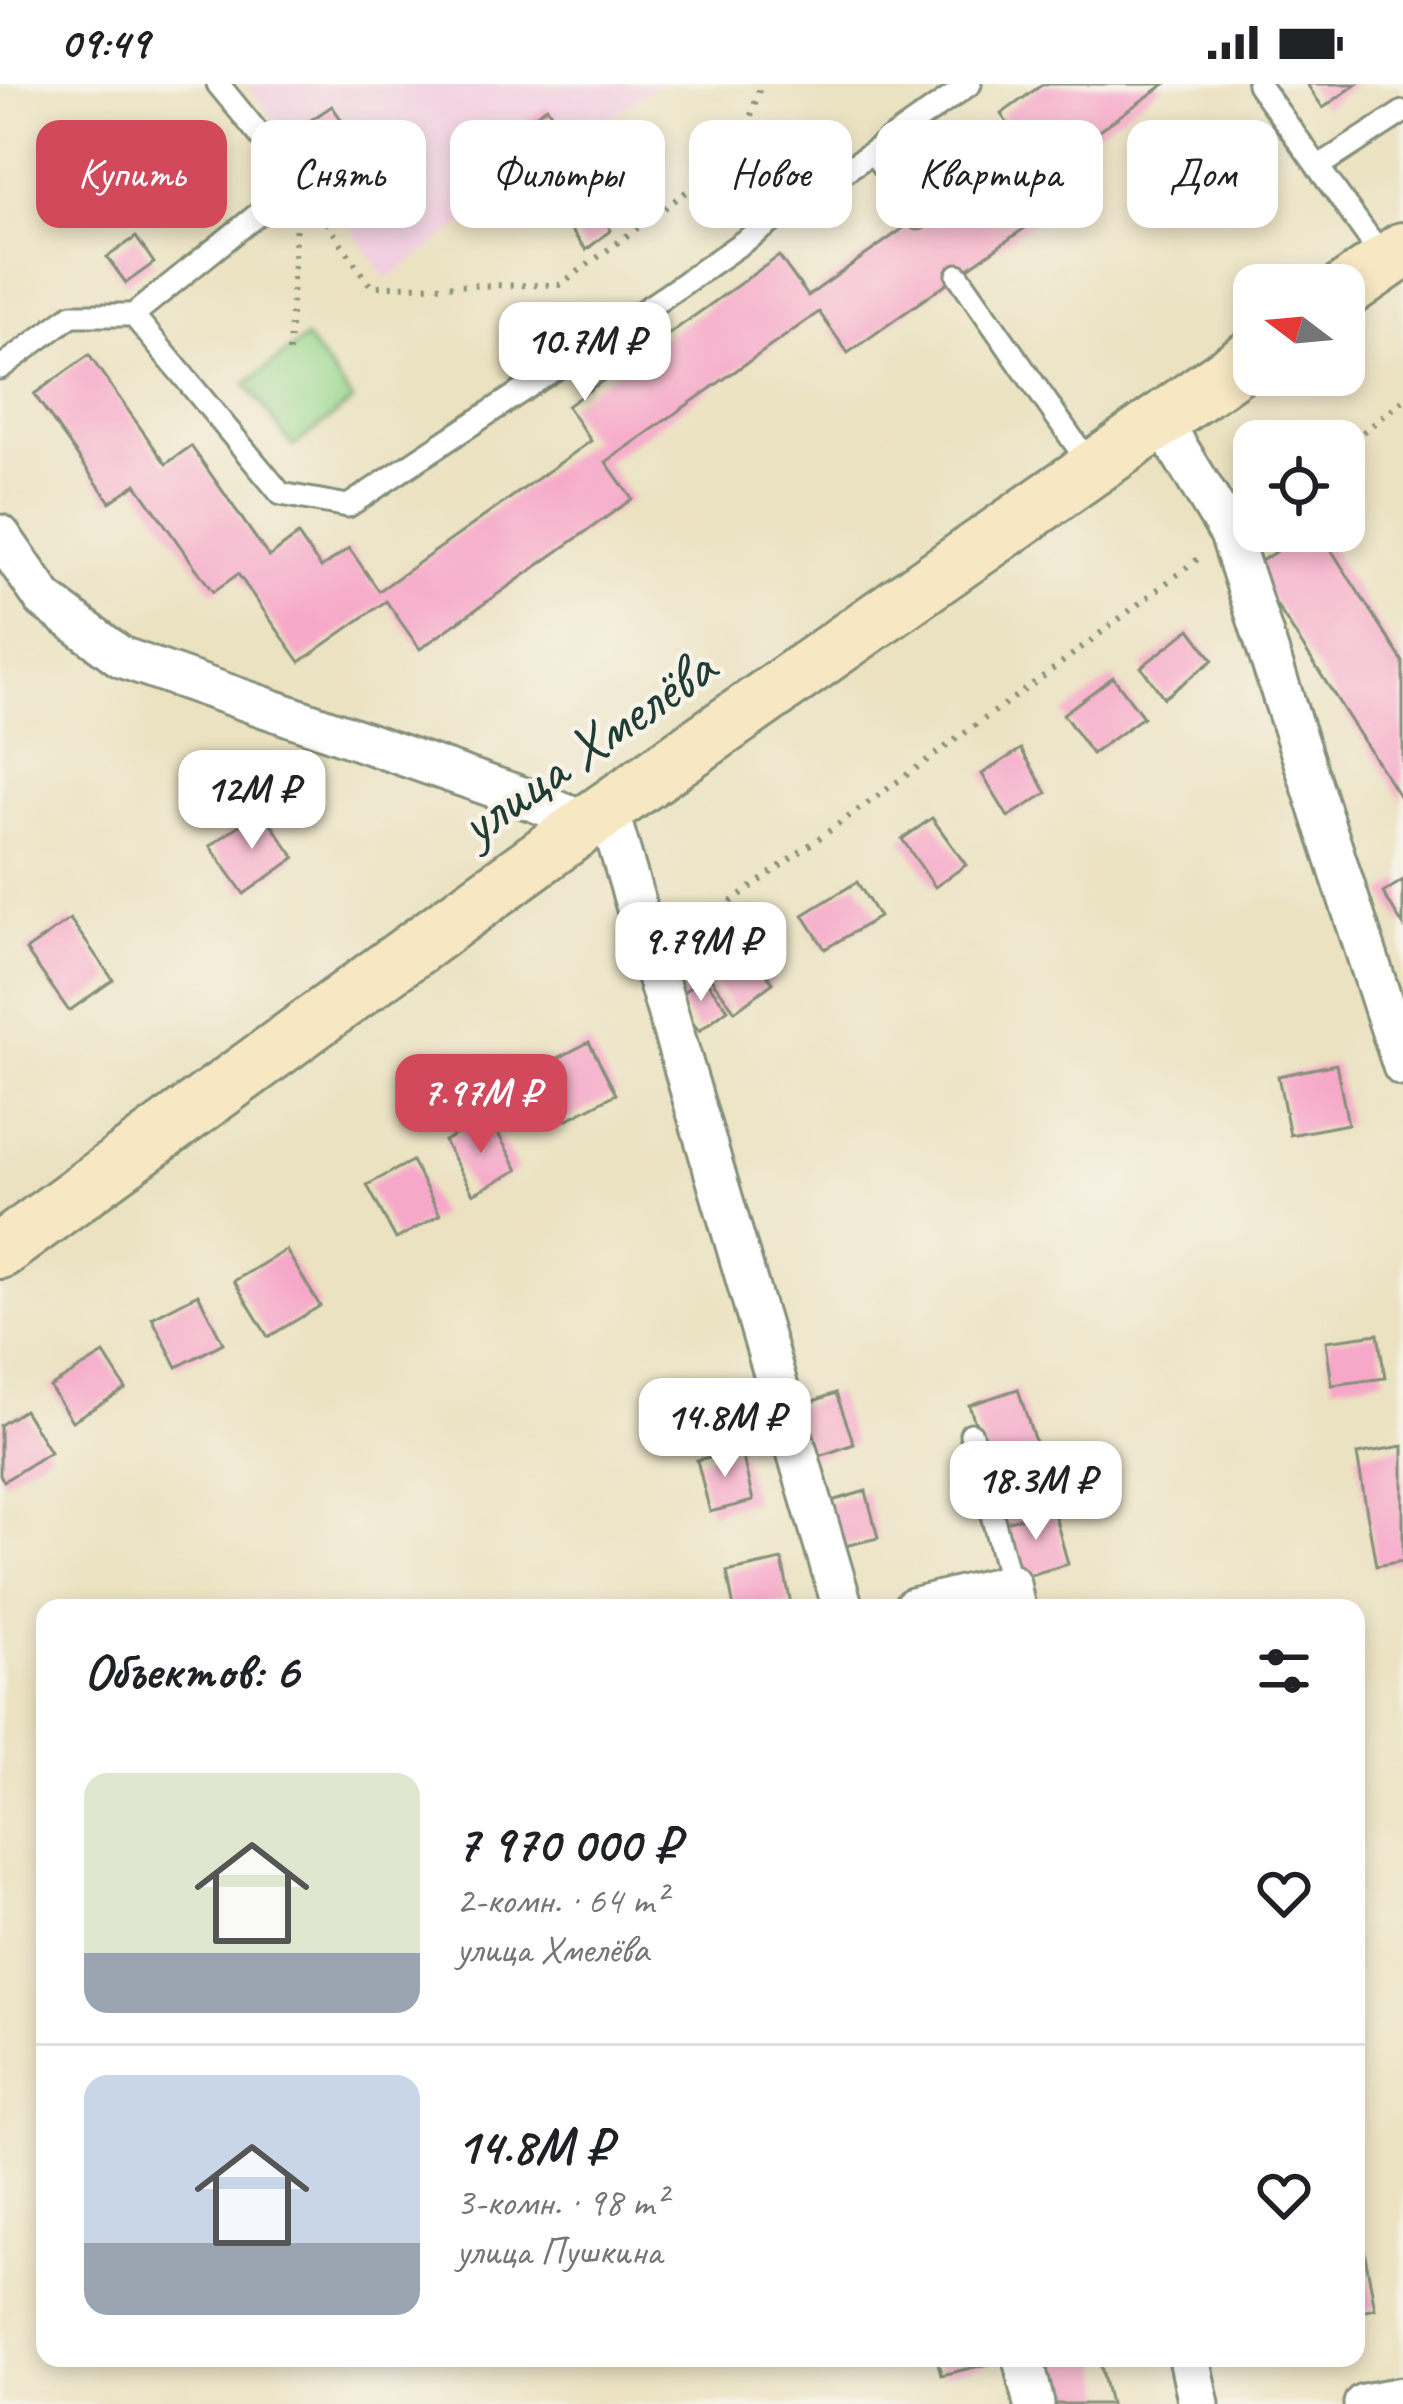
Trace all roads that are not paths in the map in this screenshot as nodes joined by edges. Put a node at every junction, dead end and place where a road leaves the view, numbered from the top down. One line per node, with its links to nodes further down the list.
1 (970, 84): 5 (lane)
2 (1258, 84): 7 (lane)
3 (231, 88): 10 (lane)
4 (1403, 112): 7 (lane)
5 (873, 152): 6 (lane); 10 (lane)
6 (876, 156)
7 (1318, 167): 8 (lane)
8 (1378, 268)
9 (958, 275): 14 (lane)
10 (133, 315): 11 (lane)
11 (0, 368)
12 (1233, 370): 13 (main road, улица Хмелёва)
13 (1161, 420): 14 (main road, улица Хмелёва); 17 (street)
14 (1093, 469): 16 (main road, улица Хмелёва)
15 (0, 535): 16 (street)
16 (597, 816): 18 (main road, улица Хмелёва); 21 (street)
17 (1403, 1066)
18 (0, 1251)
19 (970, 1434): 20 (lane)
20 (1012, 1596)
21 (839, 1599)
22 (1025, 2367): 25 (street)
23 (1191, 2367): 26 (street)
24 (1403, 2397): 27 (street)
25 (1034, 2404)
26 (1199, 2404)
27 (1364, 2404)

